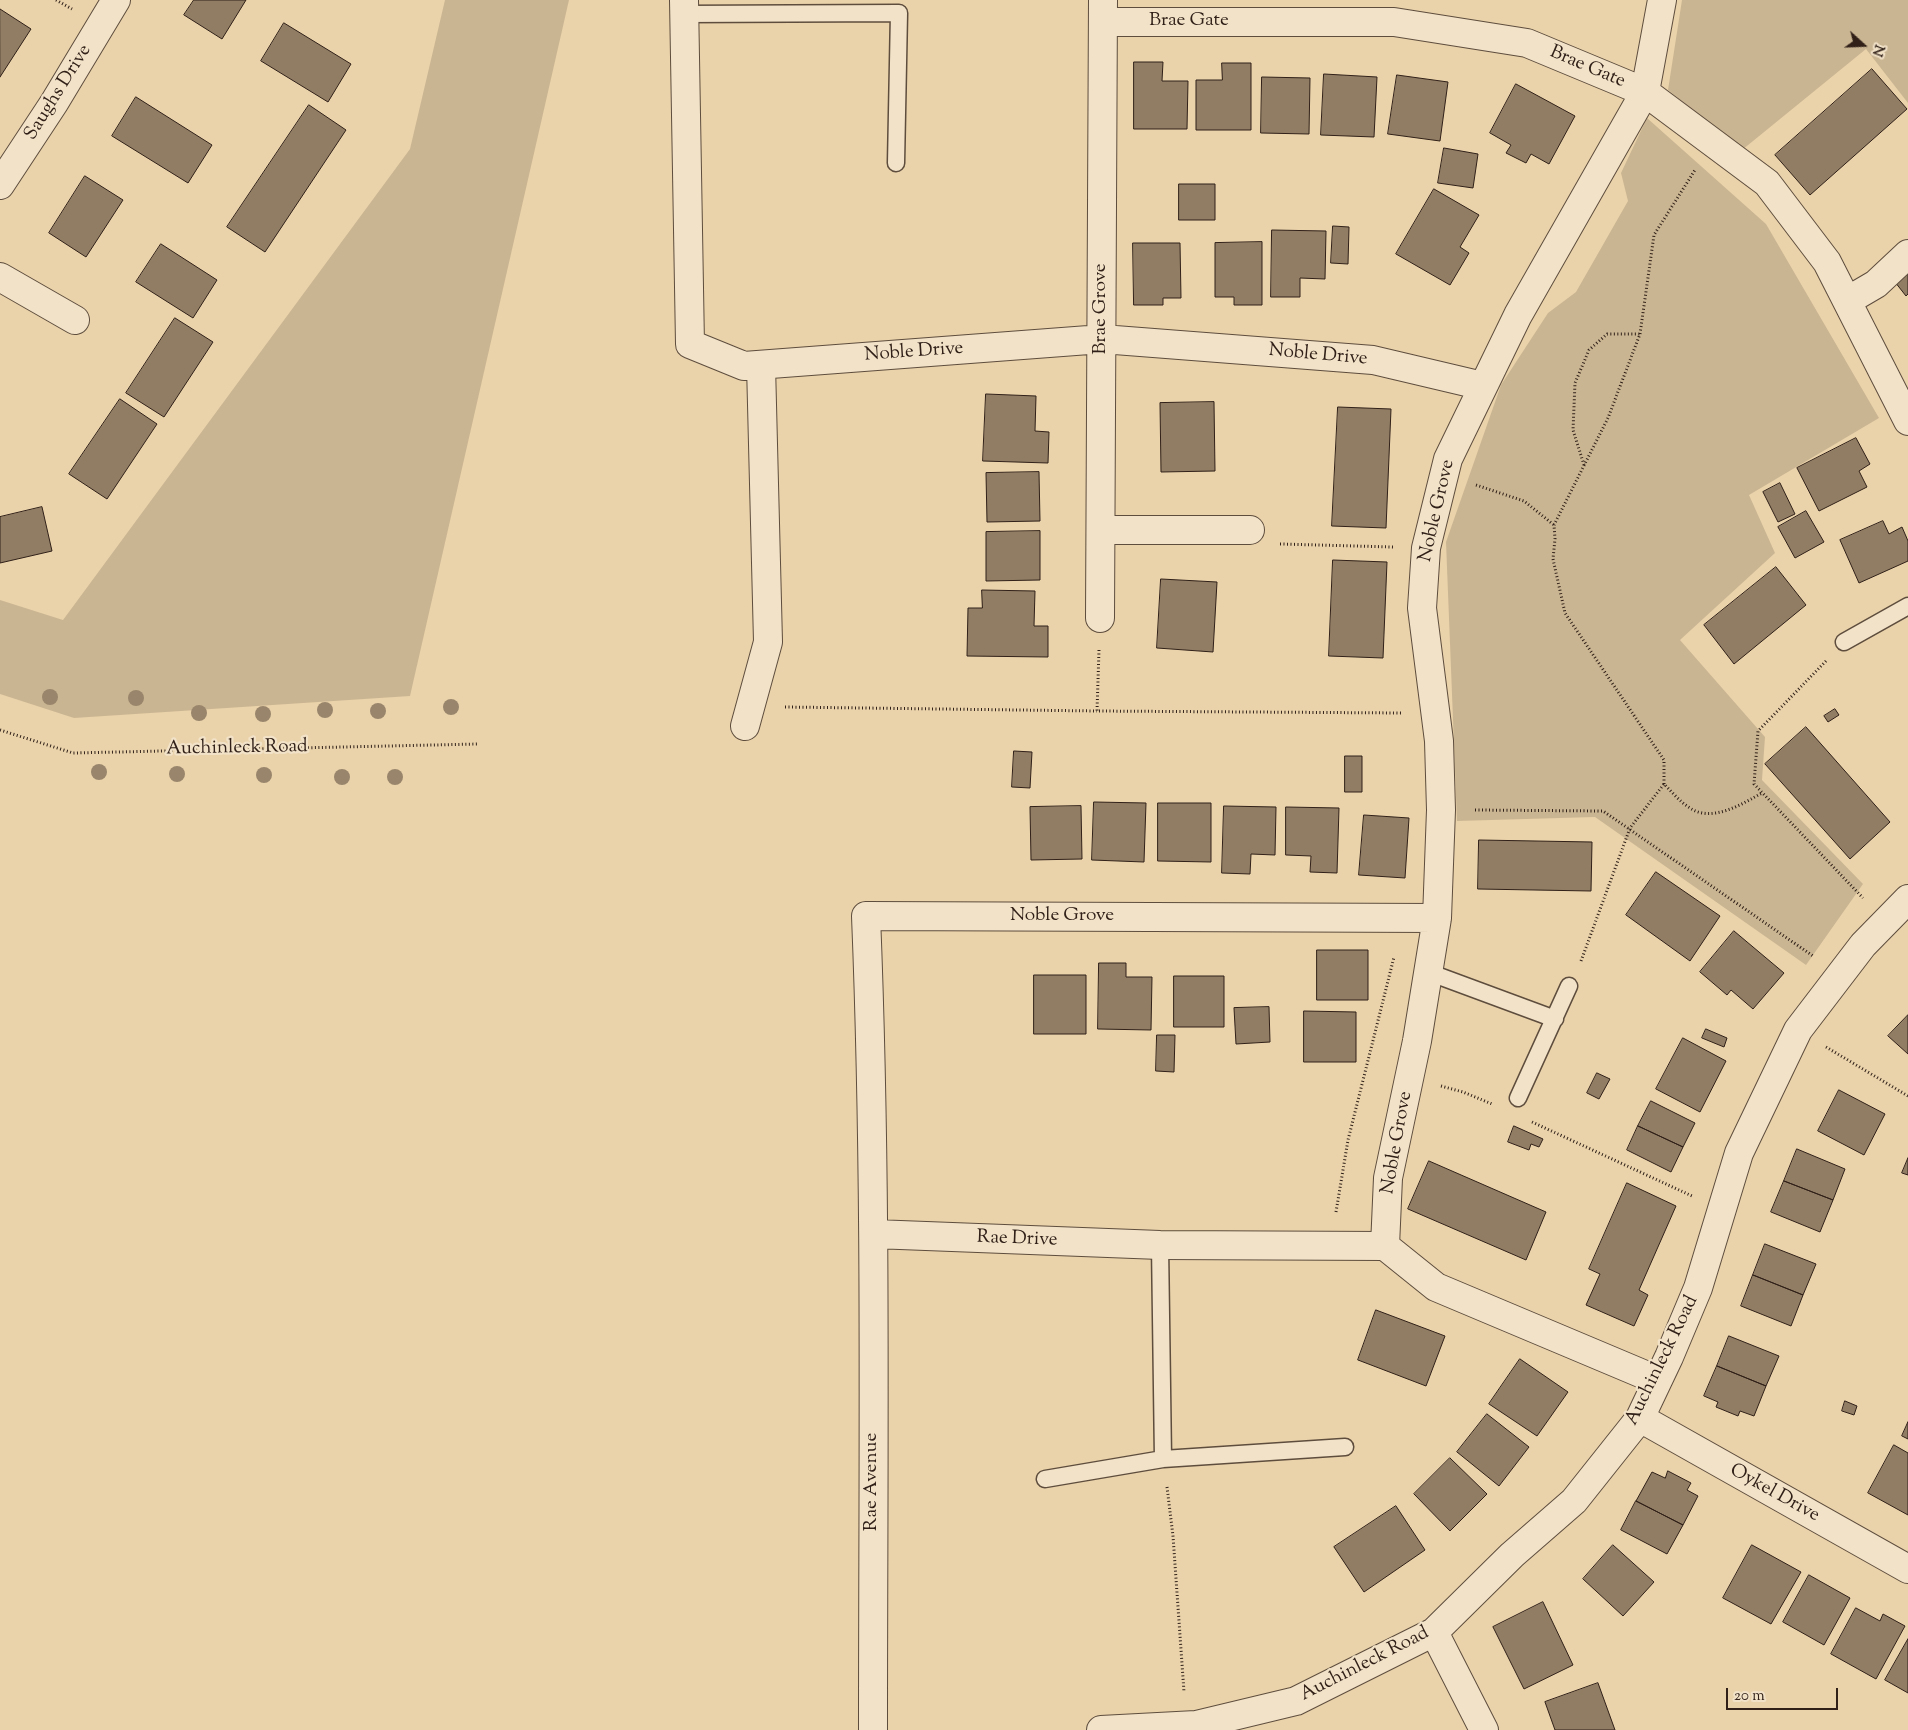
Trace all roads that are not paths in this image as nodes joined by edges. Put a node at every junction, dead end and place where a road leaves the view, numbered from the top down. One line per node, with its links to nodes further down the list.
1 (116, 0): 8 (street, Saughs Drive)
2 (1662, 0): 6 (street, Noble Grove)
3 (899, 6): 4 (lane); 7 (lane)
4 (684, 7): 14 (street, Noble Drive)
5 (1103, 11): 6 (street, Brae Gate); 13 (street, Brae Grove)
6 (1645, 92): 11 (street, Brae Gate); 15 (street, Noble Grove)
7 (896, 163)
8 (0, 185)
9 (1908, 254): 11 (street)
10 (0, 276): 12 (street)
11 (1847, 301): 16 (street, Brae Gate)
12 (76, 320)
13 (1102, 339): 14 (street, Noble Drive); 15 (street, Noble Drive); 17 (street, Brae Grove)
14 (761, 365): 22 (street)
15 (1483, 386): 25 (street, Noble Grove)
16 (1908, 421)
17 (1101, 530): 18 (street); 20 (street, Brae Grove)
18 (1250, 530)
19 (1908, 606): 21 (lane)
20 (1100, 618)
21 (1844, 642)
22 (748, 717)
23 (1908, 900): 33 (street, Auchinleck Road)
24 (866, 916): 25 (street, Noble Grove); 30 (street, Rae Avenue)
25 (1437, 918): 26 (street, Noble Grove)
26 (1428, 972): 28 (lane); 32 (street, Noble Grove)
27 (1569, 986): 28 (lane)
28 (1555, 1020): 29 (lane)
29 (1518, 1098)
30 (874, 1234): 31 (street, Rae Drive); 40 (street, Rae Avenue)
31 (1160, 1245): 32 (street, Rae Drive); 36 (lane)
32 (1385, 1246): 33 (street)
33 (1657, 1380): 34 (street, Auchinleck Road)
34 (1640, 1418): 38 (street, Oykel Drive); 39 (street, Auchinleck Road)
35 (1344, 1447): 36 (lane)
36 (1163, 1459): 37 (lane)
37 (1045, 1479)
38 (1908, 1569)
39 (1434, 1632): 41 (street, Auchinleck Road); 42 (street)
40 (873, 1730)
41 (1101, 1730)
42 (1484, 1730)

